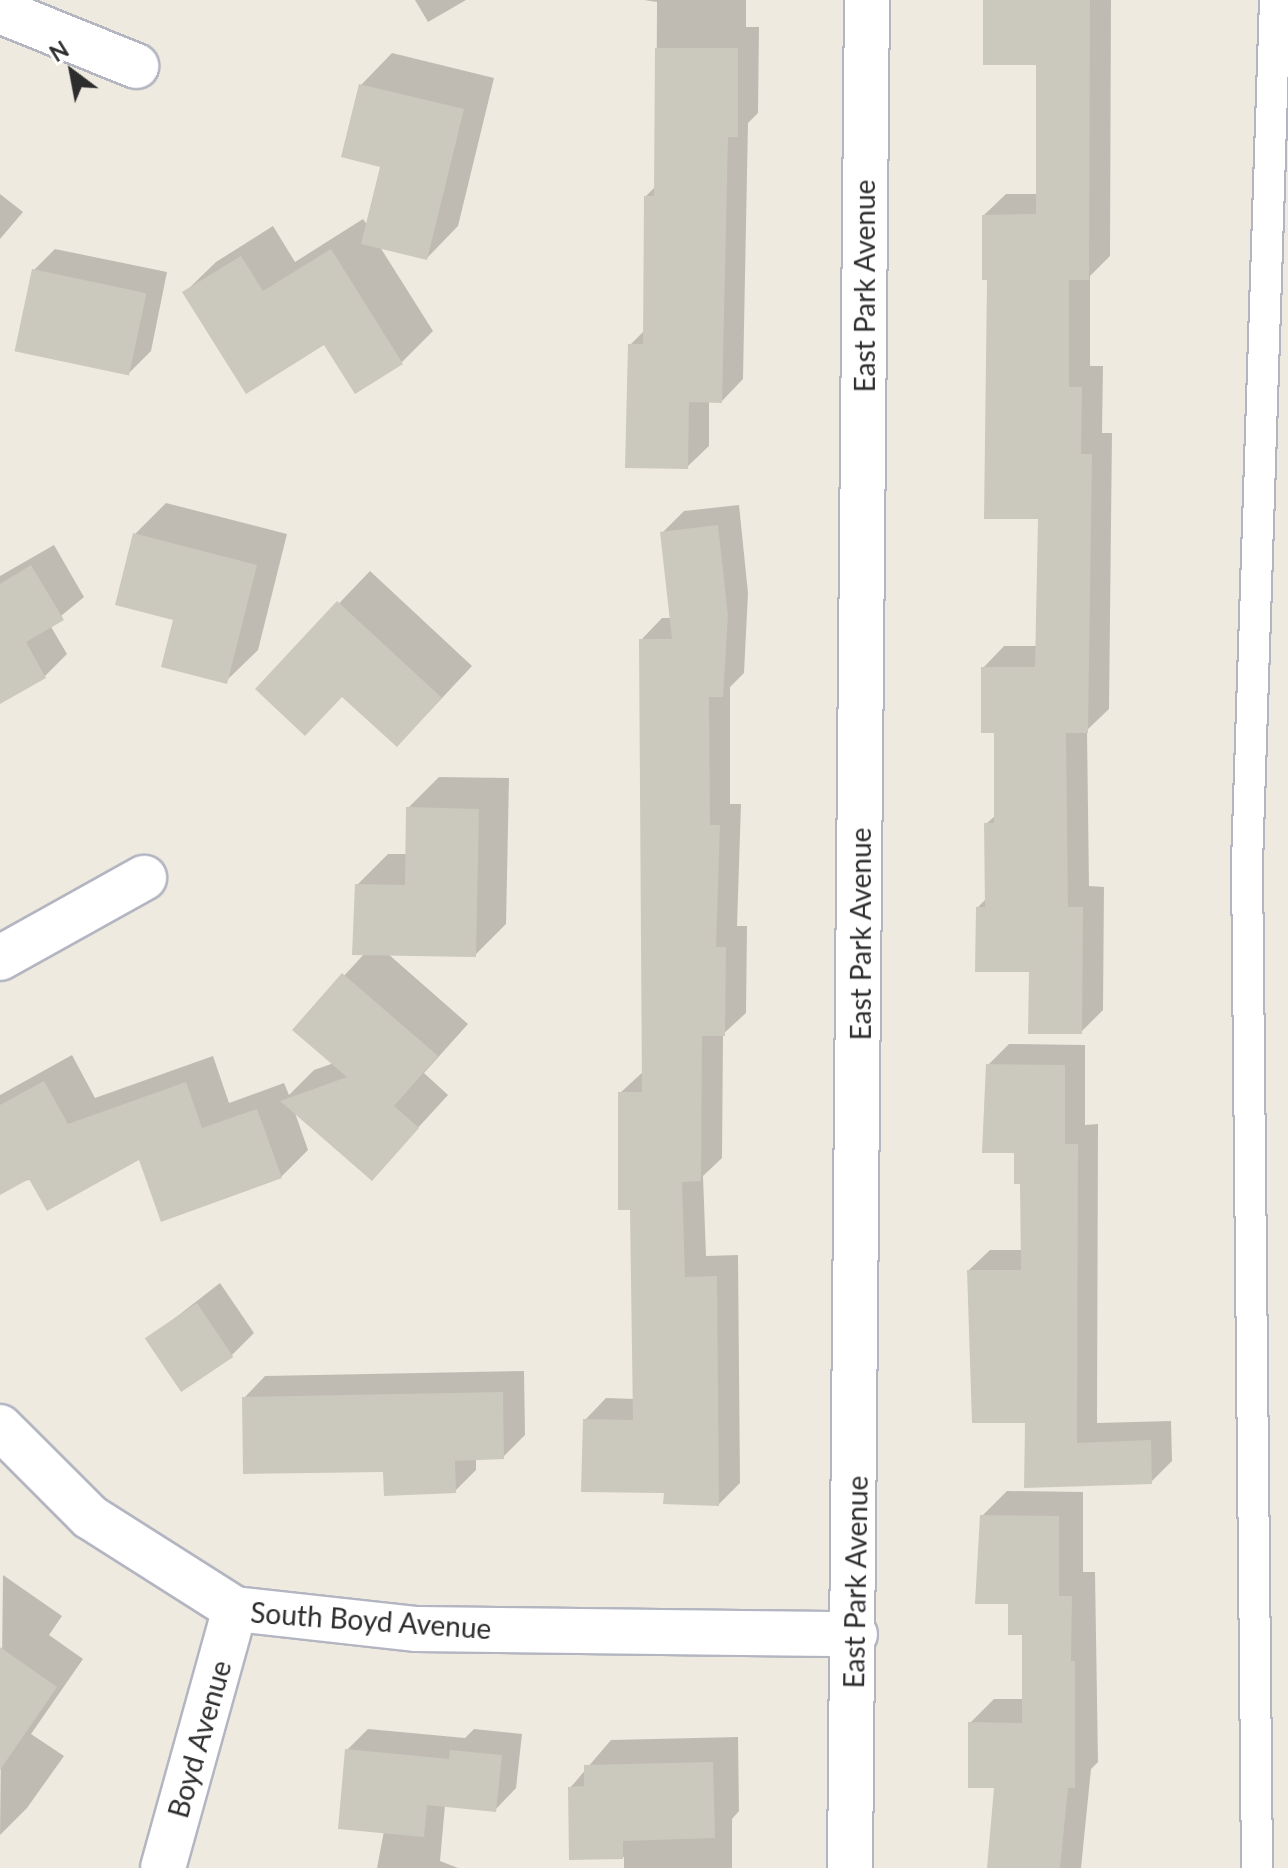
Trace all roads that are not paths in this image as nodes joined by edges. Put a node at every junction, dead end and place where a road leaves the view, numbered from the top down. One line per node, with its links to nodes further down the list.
1 (867, 0): 9 (street, East Park Avenue)
2 (1275, 0): 12 (lane)
3 (0, 11): 4 (street)
4 (136, 66)
5 (144, 878): 6 (street)
6 (0, 958)
7 (0, 1427): 8 (street, South Boyd Avenue)
8 (235, 1609): 9 (street, South Boyd Avenue); 10 (street, Boyd Avenue)
9 (855, 1634): 11 (street, East Park Avenue)
10 (163, 1868)
11 (850, 1868)
12 (1257, 1868)

